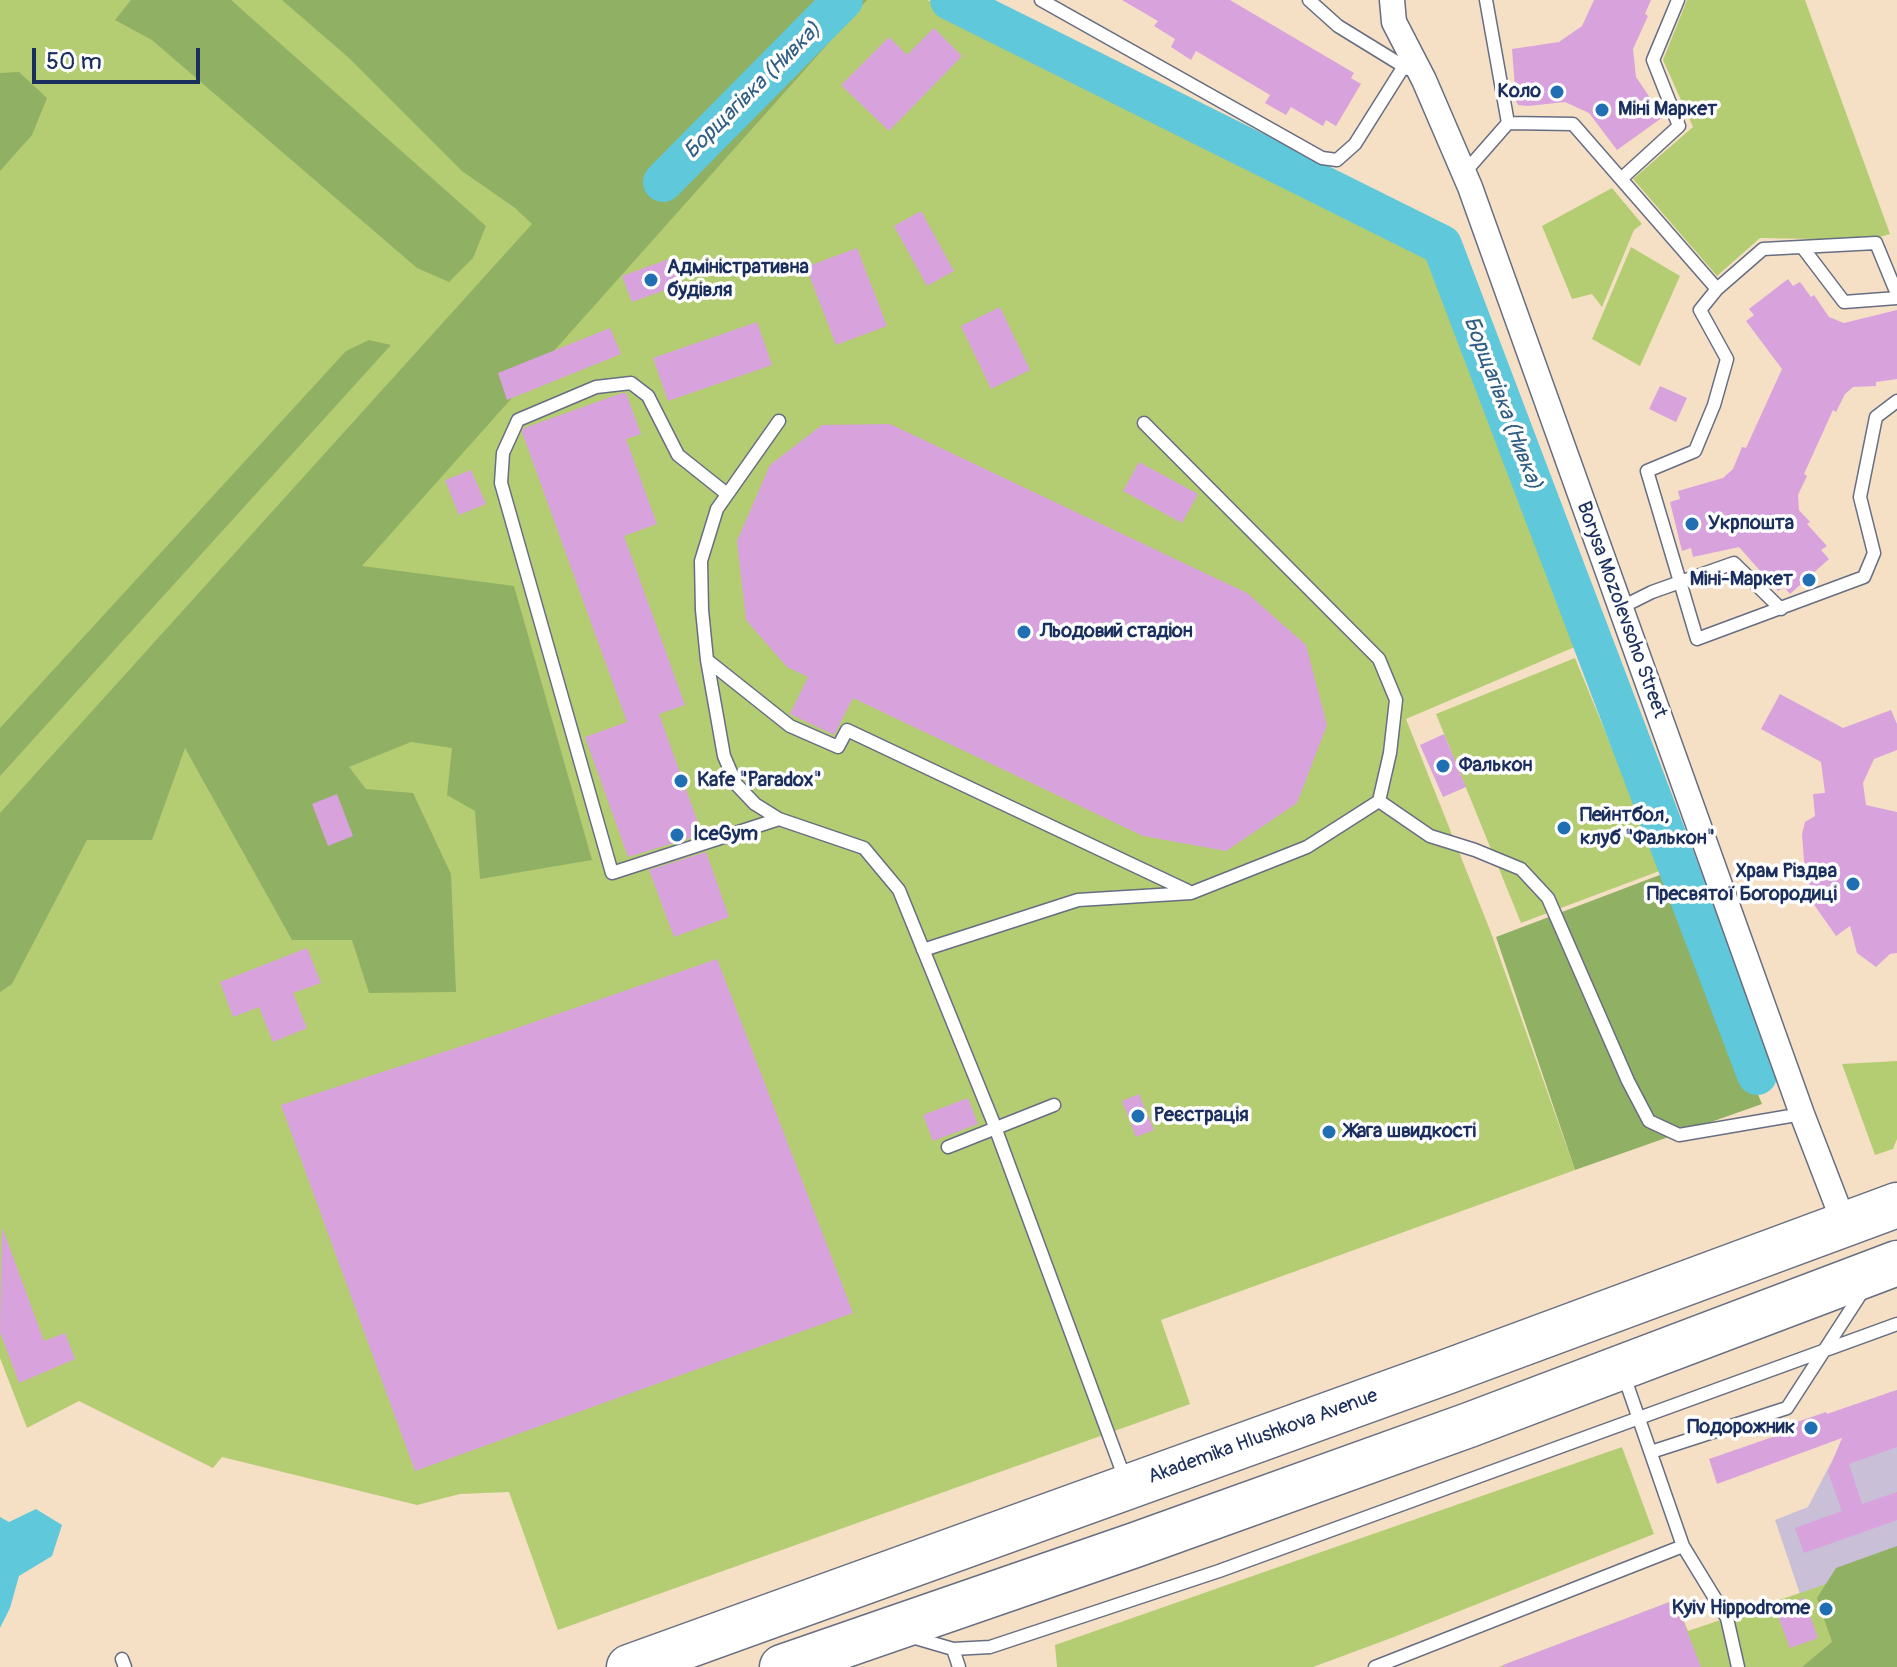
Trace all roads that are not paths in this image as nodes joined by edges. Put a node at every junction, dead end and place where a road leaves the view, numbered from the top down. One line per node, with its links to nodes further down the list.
1 (1041, 0): 6 (lane)
2 (1309, 0): 6 (lane)
3 (1392, 0): 7 (street, Borysa Mozolevsoho Street)
4 (1486, 0): 8 (lane)
5 (1678, 0): 10 (lane)
6 (1398, 63): 7 (lane)
7 (1424, 80): 9 (street, Borysa Mozolevsoho Street)
8 (1508, 123): 9 (lane); 10 (lane)
9 (1465, 172): 19 (street, Borysa Mozolevsoho Street)
10 (1621, 179): 12 (lane)
11 (1803, 248): 12 (lane); 13 (lane); 13 (lane)
12 (1717, 289): 18 (lane)
13 (1897, 296)
14 (1897, 401): 20 (lane)
15 (779, 421): 17 (lane)
16 (1144, 423): 22 (lane)
17 (727, 494): 21 (lane); 23 (lane)
18 (1679, 582): 19 (lane); 20 (lane); 20 (lane)
19 (1620, 608): 27 (street, Borysa Mozolevsoho Street)
20 (1781, 609)
21 (707, 660): 23 (lane); 24 (lane)
22 (1379, 801): 24 (lane); 27 (lane)
23 (779, 819): 25 (lane)
24 (1191, 893): 25 (lane)
25 (923, 950): 28 (lane)
26 (1054, 1105): 28 (lane)
27 (1802, 1114): 31 (street, Borysa Mozolevsoho Street)
28 (994, 1128): 29 (lane); 38 (lane)
29 (948, 1147)
30 (1897, 1205): 31 (highway, Akademika Hlushkova Avenue)
31 (1844, 1223): 38 (highway, Akademika Hlushkova Avenue)
32 (1886, 1267): 34 (lane); 35 (highway)
33 (1897, 1324): 34 (lane)
34 (1827, 1348): 36 (lane); 37 (lane)
35 (1621, 1366): 36 (lane); 40 (highway)
36 (1639, 1418): 37 (lane); 41 (lane)
37 (1651, 1452): 39 (lane)
38 (1127, 1486): 42 (highway, Akademika Hlushkova Avenue)
39 (1683, 1546): 45 (lane); 46 (lane)
40 (886, 1630): 41 (lane); 43 (highway)
41 (953, 1649): 44 (lane)
42 (629, 1667)
43 (782, 1667)
44 (959, 1667)
45 (1375, 1667)
46 (1738, 1667)

